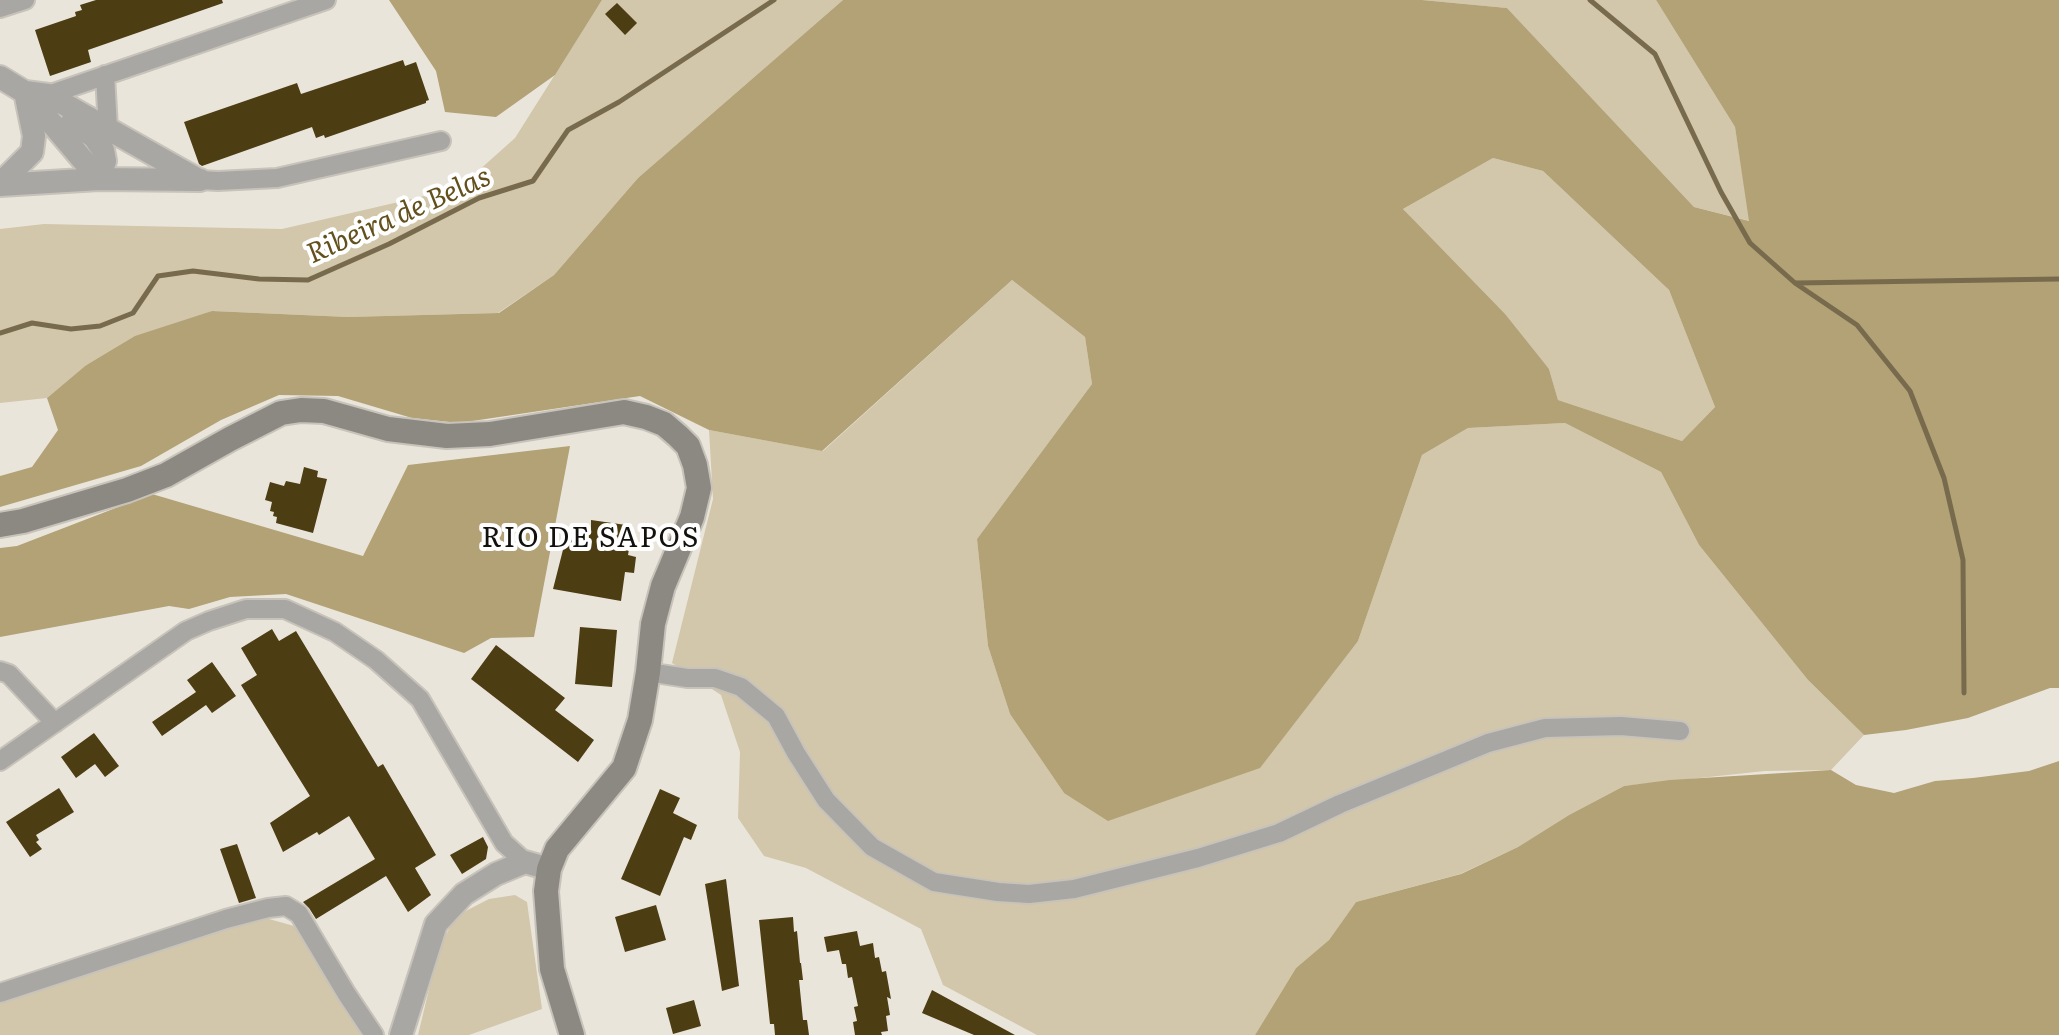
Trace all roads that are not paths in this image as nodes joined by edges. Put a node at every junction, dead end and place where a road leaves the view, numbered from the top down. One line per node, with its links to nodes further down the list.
1 (25, 0): 3 (street)
2 (326, 0): 4 (street)
3 (0, 8)
4 (105, 75): 7 (street); 8 (street)
5 (0, 77): 6 (street)
6 (25, 92): 7 (street); 10 (street); 12 (street)
7 (48, 95): 8 (street)
8 (108, 128): 11 (street)
9 (441, 141): 11 (street)
10 (99, 179): 11 (street); 12 (street)
11 (200, 180)
12 (0, 182)
13 (0, 525): 15 (main road)
14 (0, 671): 16 (street)
15 (648, 672): 17 (street); 20 (main road)
16 (55, 723): 18 (street); 19 (street)
17 (1680, 731)
18 (0, 761)
19 (525, 862): 20 (street); 23 (street)
20 (549, 869): 24 (main road)
21 (0, 993): 22 (street)
22 (374, 1035)
23 (401, 1035)
24 (572, 1035)

